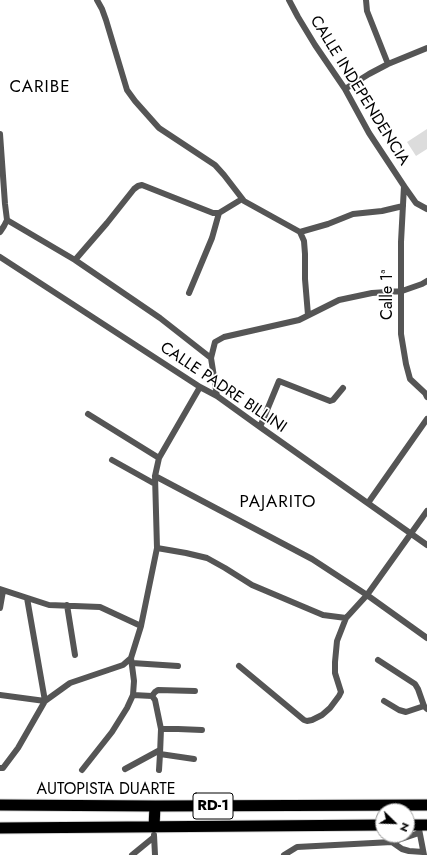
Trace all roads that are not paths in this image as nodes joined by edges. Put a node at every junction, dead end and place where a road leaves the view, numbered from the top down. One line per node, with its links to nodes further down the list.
1 (97, 0): 9 (street)
2 (289, 0): 6 (street, CALLE INDEPENDENCIA)
3 (366, 0): 5 (street)
4 (427, 48): 5 (street)
5 (388, 64): 6 (street)
6 (345, 89): 8 (street, CALLE INDEPENDENCIA)
7 (0, 134): 13 (street)
8 (404, 186): 10 (street, Calle 1ª); 11 (street, CALLE INDEPENDENCIA)
9 (242, 199): 12 (street); 15 (street)
10 (403, 206): 15 (street); 19 (street, Calle 1ª)
11 (427, 209)
12 (219, 212): 17 (street); 20 (street)
13 (7, 220): 14 (street); 17 (street)
14 (0, 232)
15 (300, 232): 21 (street)
16 (0, 257): 23 (street, CALLE PADRE BILLINI)
17 (75, 260): 22 (street)
18 (427, 281): 19 (street)
19 (402, 291): 21 (street); 26 (street, Calle 1ª)
20 (189, 293)
21 (308, 315): 22 (street)
22 (211, 358): 25 (street)
23 (200, 387): 25 (street, CALLE PADRE BILLINI); 30 (street)
24 (343, 388): 29 (street)
25 (217, 396): 29 (street, CALLE PADRE BILLINI)
26 (427, 397)
27 (88, 414): 30 (street)
28 (427, 418): 34 (street)
29 (260, 427): 34 (street, CALLE PADRE BILLINI)
30 (159, 458): 32 (street)
31 (112, 460): 33 (street)
32 (155, 476): 33 (street); 40 (street)
33 (155, 484): 38 (street)
34 (368, 503): 36 (street, CALLE PADRE BILLINI)
35 (427, 510): 36 (street)
36 (411, 533): 37 (street, CALLE PADRE BILLINI); 40 (street)
37 (427, 545)
38 (157, 548): 44 (street); 45 (street)
39 (2, 590): 41 (street); 43 (street)
40 (367, 594): 44 (street); 46 (street)
41 (28, 598): 42 (street); 56 (street)
42 (67, 605): 45 (street); 47 (street)
43 (0, 608)
44 (346, 618): 51 (street)
45 (141, 626): 49 (street)
46 (427, 638)
47 (75, 655)
48 (378, 660): 58 (street)
49 (131, 661): 50 (street); 54 (street); 56 (street)
50 (178, 666)
51 (239, 666)
52 (195, 691): 55 (street)
53 (0, 695): 56 (street)
54 (133, 695): 55 (street); 65 (street)
55 (152, 696): 59 (street)
56 (45, 701): 63 (street)
57 (384, 701): 58 (street)
58 (425, 708)
59 (161, 729): 60 (street); 61 (street)
60 (202, 730)
61 (160, 752): 62 (street); 64 (street); 66 (street)
62 (194, 760)
63 (0, 768)
64 (125, 769)
65 (82, 770)
66 (159, 770)
67 (0, 805): 68 (highway, AUTOPISTA DUARTE / RD-1)
68 (155, 806): 69 (highway, AUTOPISTA DUARTE / RD-1); 73 (highway)
69 (427, 806)
70 (375, 825): 73 (highway, RD-1)
71 (418, 827): 76 (street)
72 (0, 828): 73 (highway, RD-1)
73 (154, 832): 77 (street); 78 (street)
74 (376, 843): 79 (street)
75 (393, 843): 76 (street)
76 (423, 853)
77 (132, 855)
78 (155, 855)
79 (284, 855)

